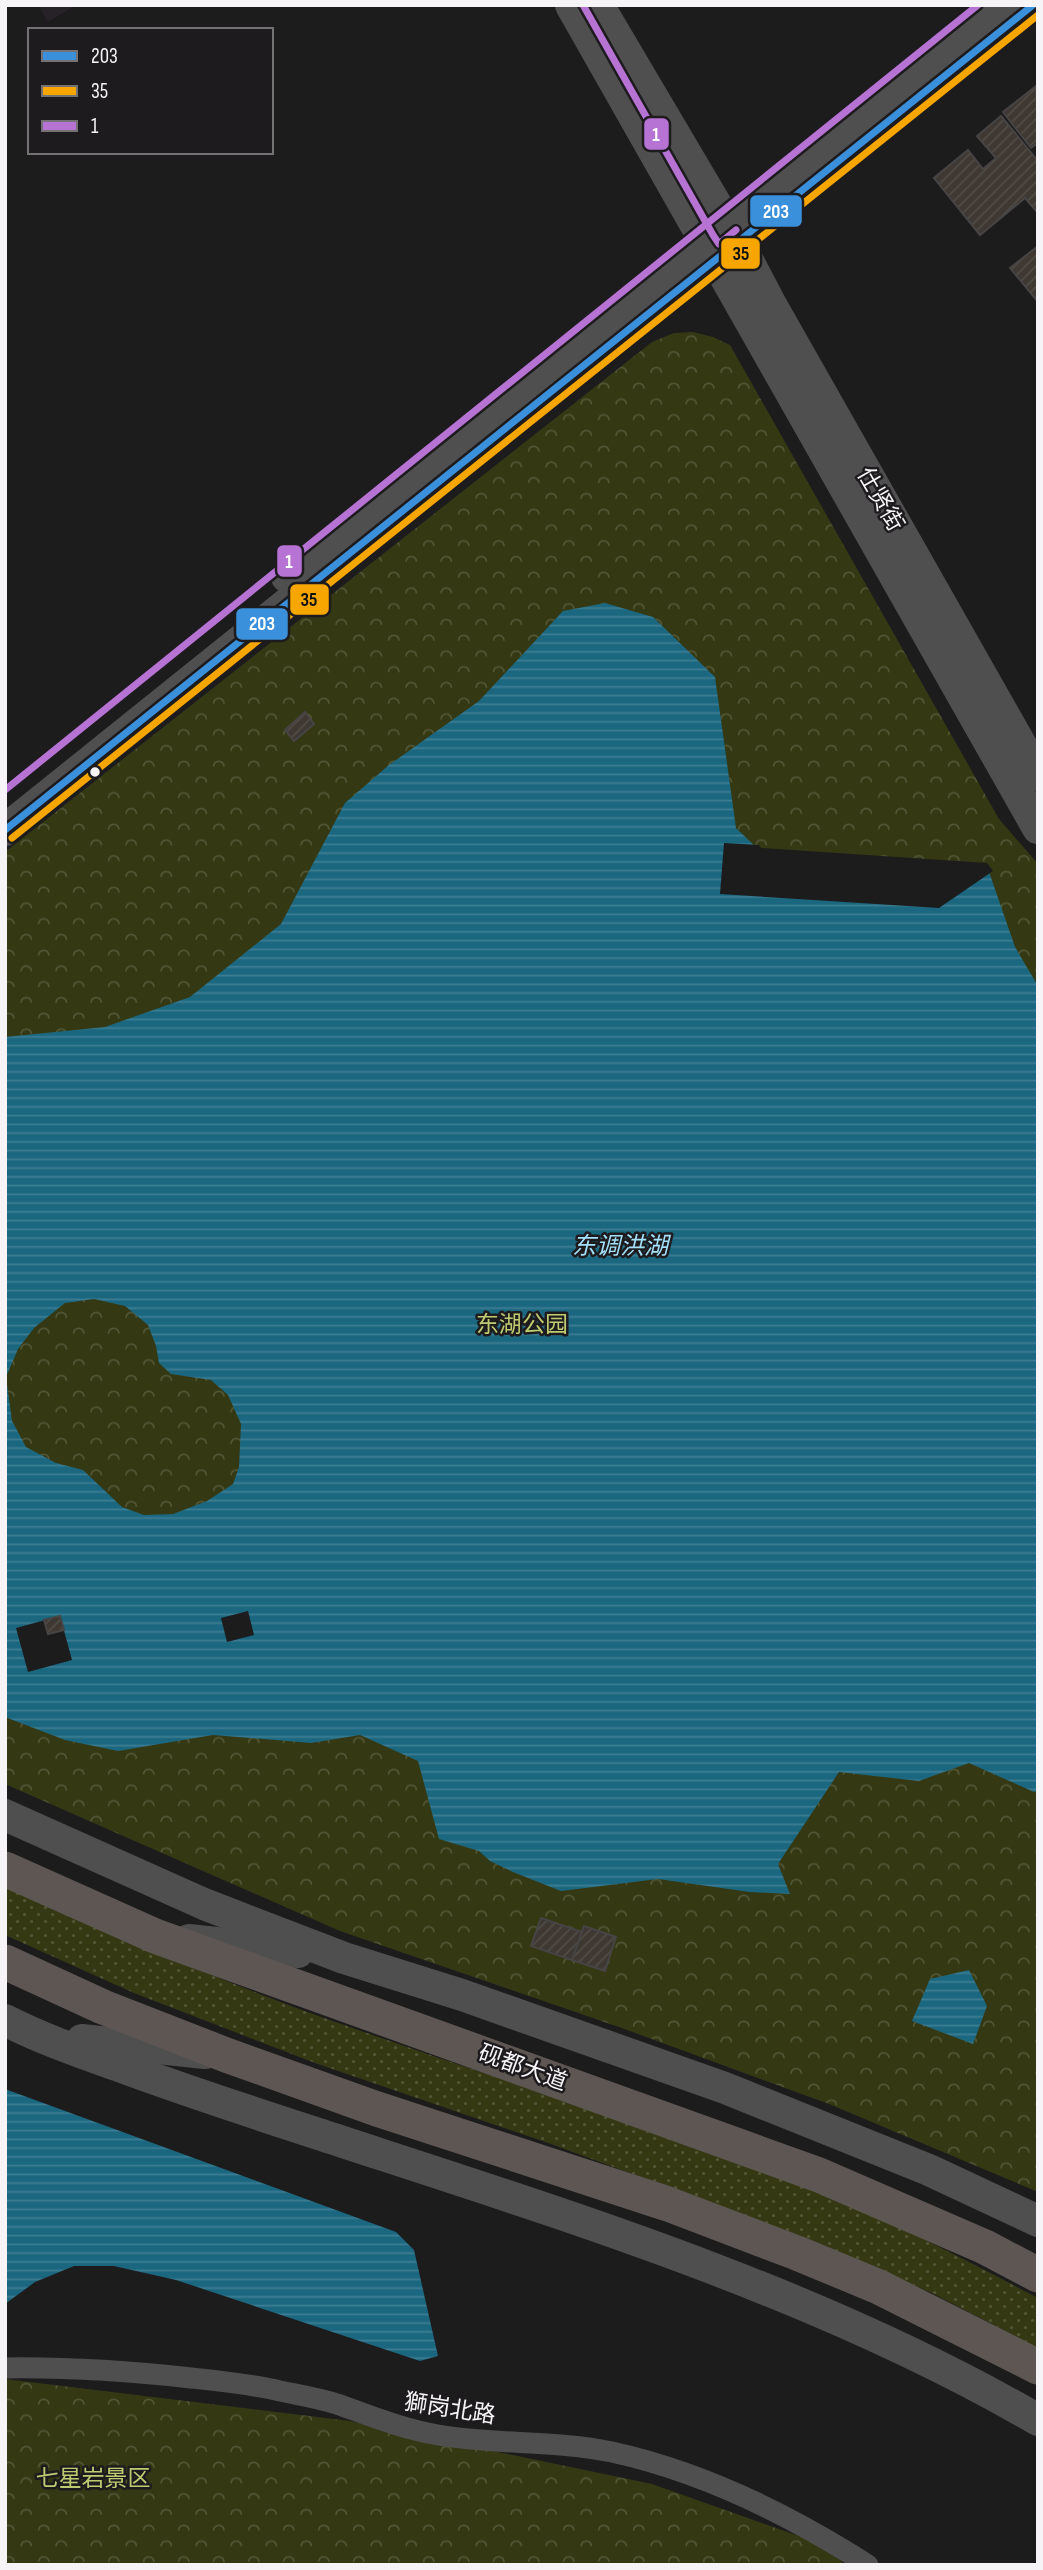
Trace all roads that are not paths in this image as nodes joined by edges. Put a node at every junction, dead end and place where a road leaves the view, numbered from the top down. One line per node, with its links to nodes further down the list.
1 (571, 5): 5 (street)
2 (598, 5): 5 (street)
3 (995, 5): 5 (street)
4 (1033, 5): 5 (street)
5 (721, 241): 6 (street, 仕贤街); 7 (street); 8 (street); 9 (street)
6 (1038, 775)
7 (5, 804)
8 (1038, 828)
9 (5, 830)
10 (5, 1815): 13 (street)
11 (5, 1869): 12 (main road, 砚都大道)
12 (155, 1936): 13 (street); 19 (main road, 砚都大道)
13 (344, 1958): 18 (street)
14 (5, 1962): 17 (main road)
15 (5, 2020): 16 (street)
16 (36, 2036): 17 (street); 22 (street)
17 (226, 2055): 20 (main road)
18 (1038, 2221)
19 (1038, 2275)
20 (1038, 2367)
21 (5, 2368): 23 (street, 獅岗北路)
22 (1038, 2420)
23 (868, 2565)

